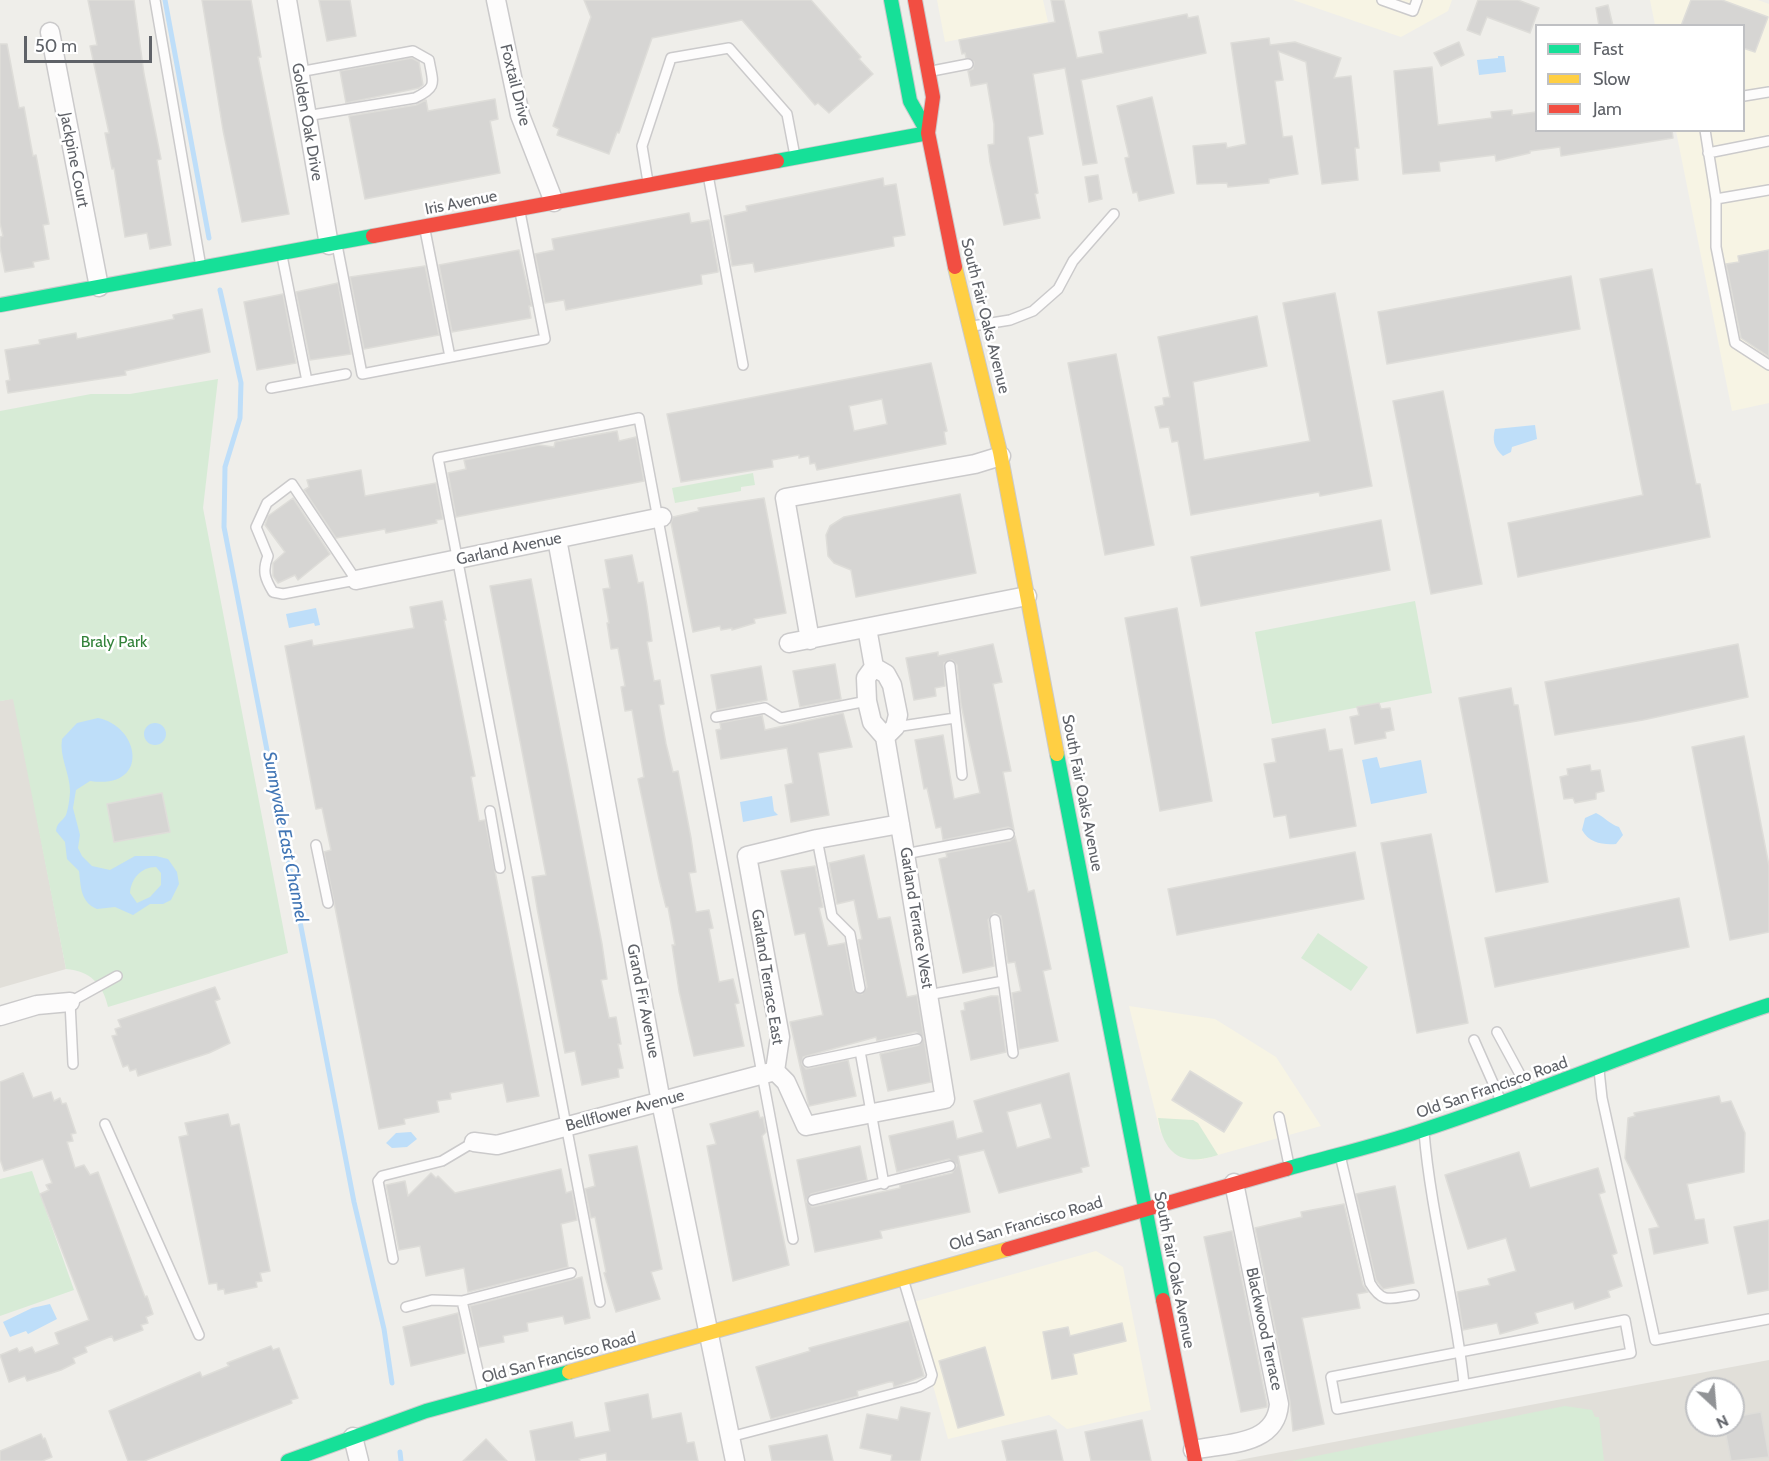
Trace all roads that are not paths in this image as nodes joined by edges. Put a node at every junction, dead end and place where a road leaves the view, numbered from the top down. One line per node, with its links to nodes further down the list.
1 (155, 0): 30 (lane)
2 (287, 0): 11 (street, Golden Oak Drive)
3 (496, 0): 24 (street, Foxtail Drive)
4 (891, 0): 15 (main road, South Fair Oaks Avenue)
5 (915, 0): 10 (main road, South Fair Oaks Avenue)
6 (1382, 0): 7 (lane)
7 (1417, 0)
8 (50, 32): 31 (street, Jackpine Court)
9 (968, 64): 10 (lane)
10 (929, 71): 15 (main road, South Fair Oaks Avenue)
11 (298, 72): 14 (street, Golden Oak Drive); 14 (lane)
12 (1769, 92): 13 (lane)
13 (1745, 96)
14 (306, 116): 28 (street, Golden Oak Drive)
15 (928, 132): 19 (main road, Iris Avenue); 33 (main road, South Fair Oaks Avenue)
16 (1704, 132): 18 (lane)
17 (1769, 141): 18 (lane)
18 (1708, 153): 23 (lane)
19 (795, 156): 20 (main road, Iris Avenue); 21 (lane)
20 (707, 173): 21 (main road, Iris Avenue); 35 (lane)
21 (649, 184): 24 (main road, Iris Avenue)
22 (1769, 190): 23 (lane)
23 (1716, 199): 36 (lane)
24 (555, 202): 25 (main road, Iris Avenue)
25 (520, 208): 27 (main road, Iris Avenue); 34 (lane)
26 (1114, 214): 33 (lane)
27 (425, 226): 28 (main road, Iris Avenue); 34 (lane)
28 (333, 244): 29 (main road, Iris Avenue); 34 (lane)
29 (282, 254): 30 (main road, Iris Avenue); 38 (lane)
30 (201, 269): 31 (main road, Iris Avenue)
31 (99, 287): 32 (main road, Iris Avenue)
32 (0, 305)
33 (969, 327): 40 (main road, South Fair Oaks Avenue)
34 (450, 357)
35 (743, 365)
36 (1769, 365)
37 (346, 374): 38 (lane)
38 (307, 381): 39 (lane)
39 (271, 388)
40 (1001, 456): 45 (main road, South Fair Oaks Avenue); 47 (street)
41 (659, 518): 42 (street, Garland Avenue); 43 (lane); 80 (lane)
42 (557, 539): 43 (street, Garland Avenue); 82 (street, Grand Fir Avenue)
43 (458, 559): 44 (street, Garland Avenue); 87 (lane)
44 (356, 580): 44 (lane)
45 (1028, 596): 46 (street); 96 (main road, South Fair Oaks Avenue)
46 (867, 628): 47 (street); 50 (street, Garland Terrace West)
47 (810, 639): 48 (street)
48 (789, 643)
49 (950, 666): 53 (lane)
50 (874, 667): 51 (street, Garland Terrace West); 54 (street, Garland Terrace West)
51 (867, 701): 52 (lane); 54 (street, Garland Terrace West)
52 (716, 717)
53 (955, 718): 54 (lane); 55 (lane)
54 (890, 732): 57 (street, Garland Terrace West)
55 (962, 775)
56 (490, 811): 62 (lane)
57 (900, 824): 59 (street); 61 (street, Garland Terrace West)
58 (1009, 834): 61 (lane)
59 (817, 839): 67 (lane); 80 (street, Garland Terrace East)
60 (316, 844): 63 (lane)
61 (905, 854): 68 (street, Garland Terrace West)
62 (501, 868)
63 (328, 903)
64 (995, 920): 66 (lane)
65 (117, 976): 69 (lane)
66 (1003, 981): 68 (lane); 76 (lane)
67 (860, 988)
68 (928, 995): 84 (street, Garland Terrace West)
69 (70, 1002): 71 (street); 78 (lane)
70 (1767, 1011): 79 (main road, Old San Francisco Road)
71 (0, 1016)
72 (1497, 1032): 81 (lane)
73 (917, 1039): 75 (lane)
74 (1474, 1040): 83 (lane)
75 (861, 1050): 77 (lane); 84 (lane)
76 (1013, 1053)
77 (808, 1062)
78 (74, 1064)
79 (1599, 1068): 81 (main road, Old San Francisco Road); 105 (lane)
80 (768, 1072): 82 (street, Bellflower Avenue); 84 (street); 97 (lane)
81 (1530, 1093): 83 (main road, Old San Francisco Road)
82 (661, 1102): 87 (street, Bellflower Avenue); 106 (street, Grand Fir Avenue)
83 (1502, 1104): 88 (main road, Old San Francisco Road)
84 (872, 1113): 94 (lane)
85 (1279, 1117): 92 (lane)
86 (105, 1124): 107 (lane)
87 (566, 1127): 89 (street, Bellflower Avenue); 103 (lane)
88 (1424, 1130): 90 (main road, Old San Francisco Road); 108 (lane)
89 (474, 1142): 98 (lane)
90 (1340, 1153): 92 (main road, Old San Francisco Road); 101 (lane)
91 (950, 1166): 94 (lane)
92 (1289, 1167): 93 (main road, Old San Francisco Road)
93 (1234, 1183): 96 (main road, Old San Francisco Road); 113 (street, Blackwood Terrace)
94 (884, 1184): 95 (lane)
95 (813, 1200)
96 (1144, 1208): 100 (main road, Old San Francisco Road); 113 (main road, South Fair Oaks Avenue)
97 (793, 1239)
98 (393, 1259)
99 (571, 1273): 102 (lane)
100 (902, 1277): 106 (main road, Old San Francisco Road); 112 (lane)
101 (1414, 1295)
102 (462, 1301): 104 (lane); 110 (lane)
103 (600, 1302)
104 (406, 1307)
105 (1769, 1319)
106 (710, 1334): 110 (main road, Old San Francisco Road); 112 (street, Grand Fir Avenue)
107 (199, 1335)
108 (1460, 1351): 109 (lane); 109 (lane); 109 (lane)
109 (1464, 1384)
110 (484, 1395): 111 (main road, Old San Francisco Road)
111 (353, 1437): 114 (main road, Old San Francisco Road); 116 (street)
112 (730, 1437): 117 (street, Grand Fir Avenue)
113 (1194, 1455)
114 (312, 1457): 115 (main road, Old San Francisco Road)
115 (288, 1461)
116 (359, 1461)
117 (735, 1461)

